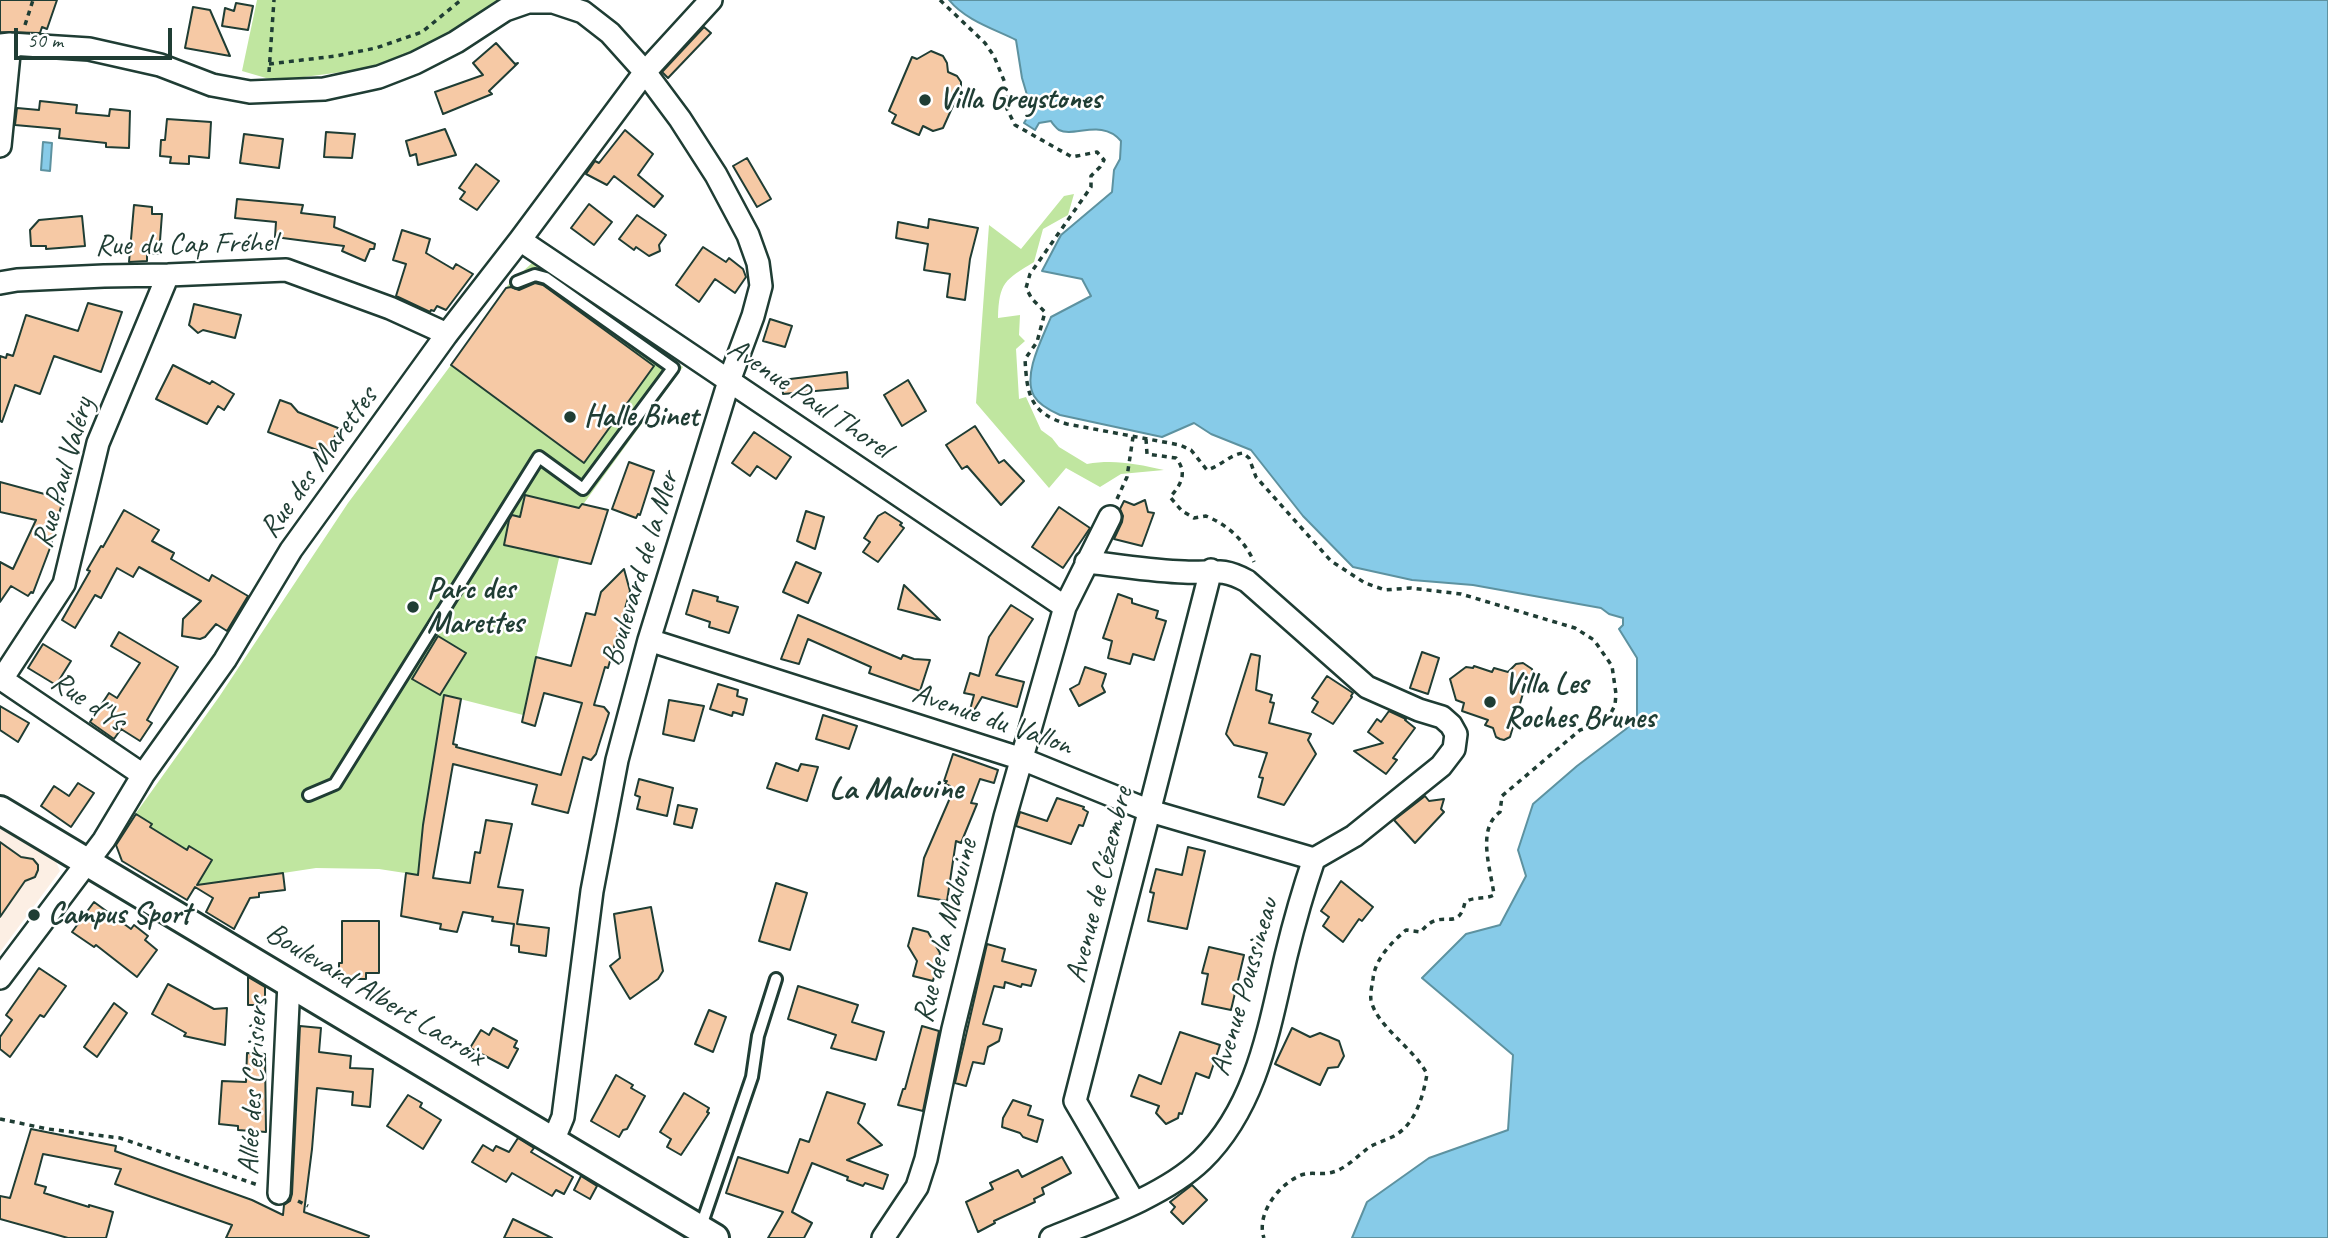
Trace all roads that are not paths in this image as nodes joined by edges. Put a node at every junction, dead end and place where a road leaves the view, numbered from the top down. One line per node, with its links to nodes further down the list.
1 (711, 0): 3 (street, Rue des Marettes)
2 (5, 45): 3 (street, Boulevard de la Mer); 4 (street)
3 (645, 72): 5 (street, Rue des Marettes); 10 (street, Boulevard de la Mer)
4 (0, 146)
5 (520, 240): 9 (street, Rue des Marettes); 10 (street, Avenue Paul Thorel)
6 (168, 275): 8 (street, Rue du Cap Fréhel); 9 (street, Rue du Cap Fréhel); 16 (street, Rue Paul Valéry)
7 (517, 282): 19 (lane)
8 (0, 283)
9 (447, 334): 18 (street, Rue des Marettes)
10 (730, 381): 14 (street, Avenue Paul Thorel); 15 (street, Boulevard de la Mer)
11 (1110, 517): 12 (street, Rue de la Malouine)
12 (1086, 562): 13 (street); 14 (street, Rue de la Malouine)
13 (1211, 570): 21 (street, Avenue de Cézembre); 22 (street)
14 (1065, 607): 17 (street, Rue de la Malouine)
15 (649, 640): 17 (street, Avenue du Vallon); 27 (street, Boulevard de la Mer)
16 (1, 679): 18 (street, Rue d'Ys)
17 (1022, 759): 21 (street, Avenue du Vallon); 31 (street, Rue de la Malouine)
18 (143, 775): 23 (street, Rue des Marettes)
19 (309, 795)
20 (0, 810): 23 (street, Boulevard Albert Lacroix)
21 (1150, 811): 22 (street, Avenue du Vallon); 29 (street, Avenue de Cézembre)
22 (1314, 859): 29 (street, Avenue Poussineau)
23 (88, 862): 24 (street, Rue des Marettes); 26 (street, Boulevard Albert Lacroix)
24 (0, 978)
25 (776, 979): 30 (lane)
26 (289, 983): 27 (street, Boulevard Albert Lacroix); 28 (street, Allée des Cerisiers)
27 (553, 1141): 30 (street, Boulevard Albert Lacroix)
28 (279, 1193)
29 (1134, 1202): 32 (street, Avenue Poussineau)
30 (707, 1233)
31 (883, 1238)
32 (1051, 1238)

